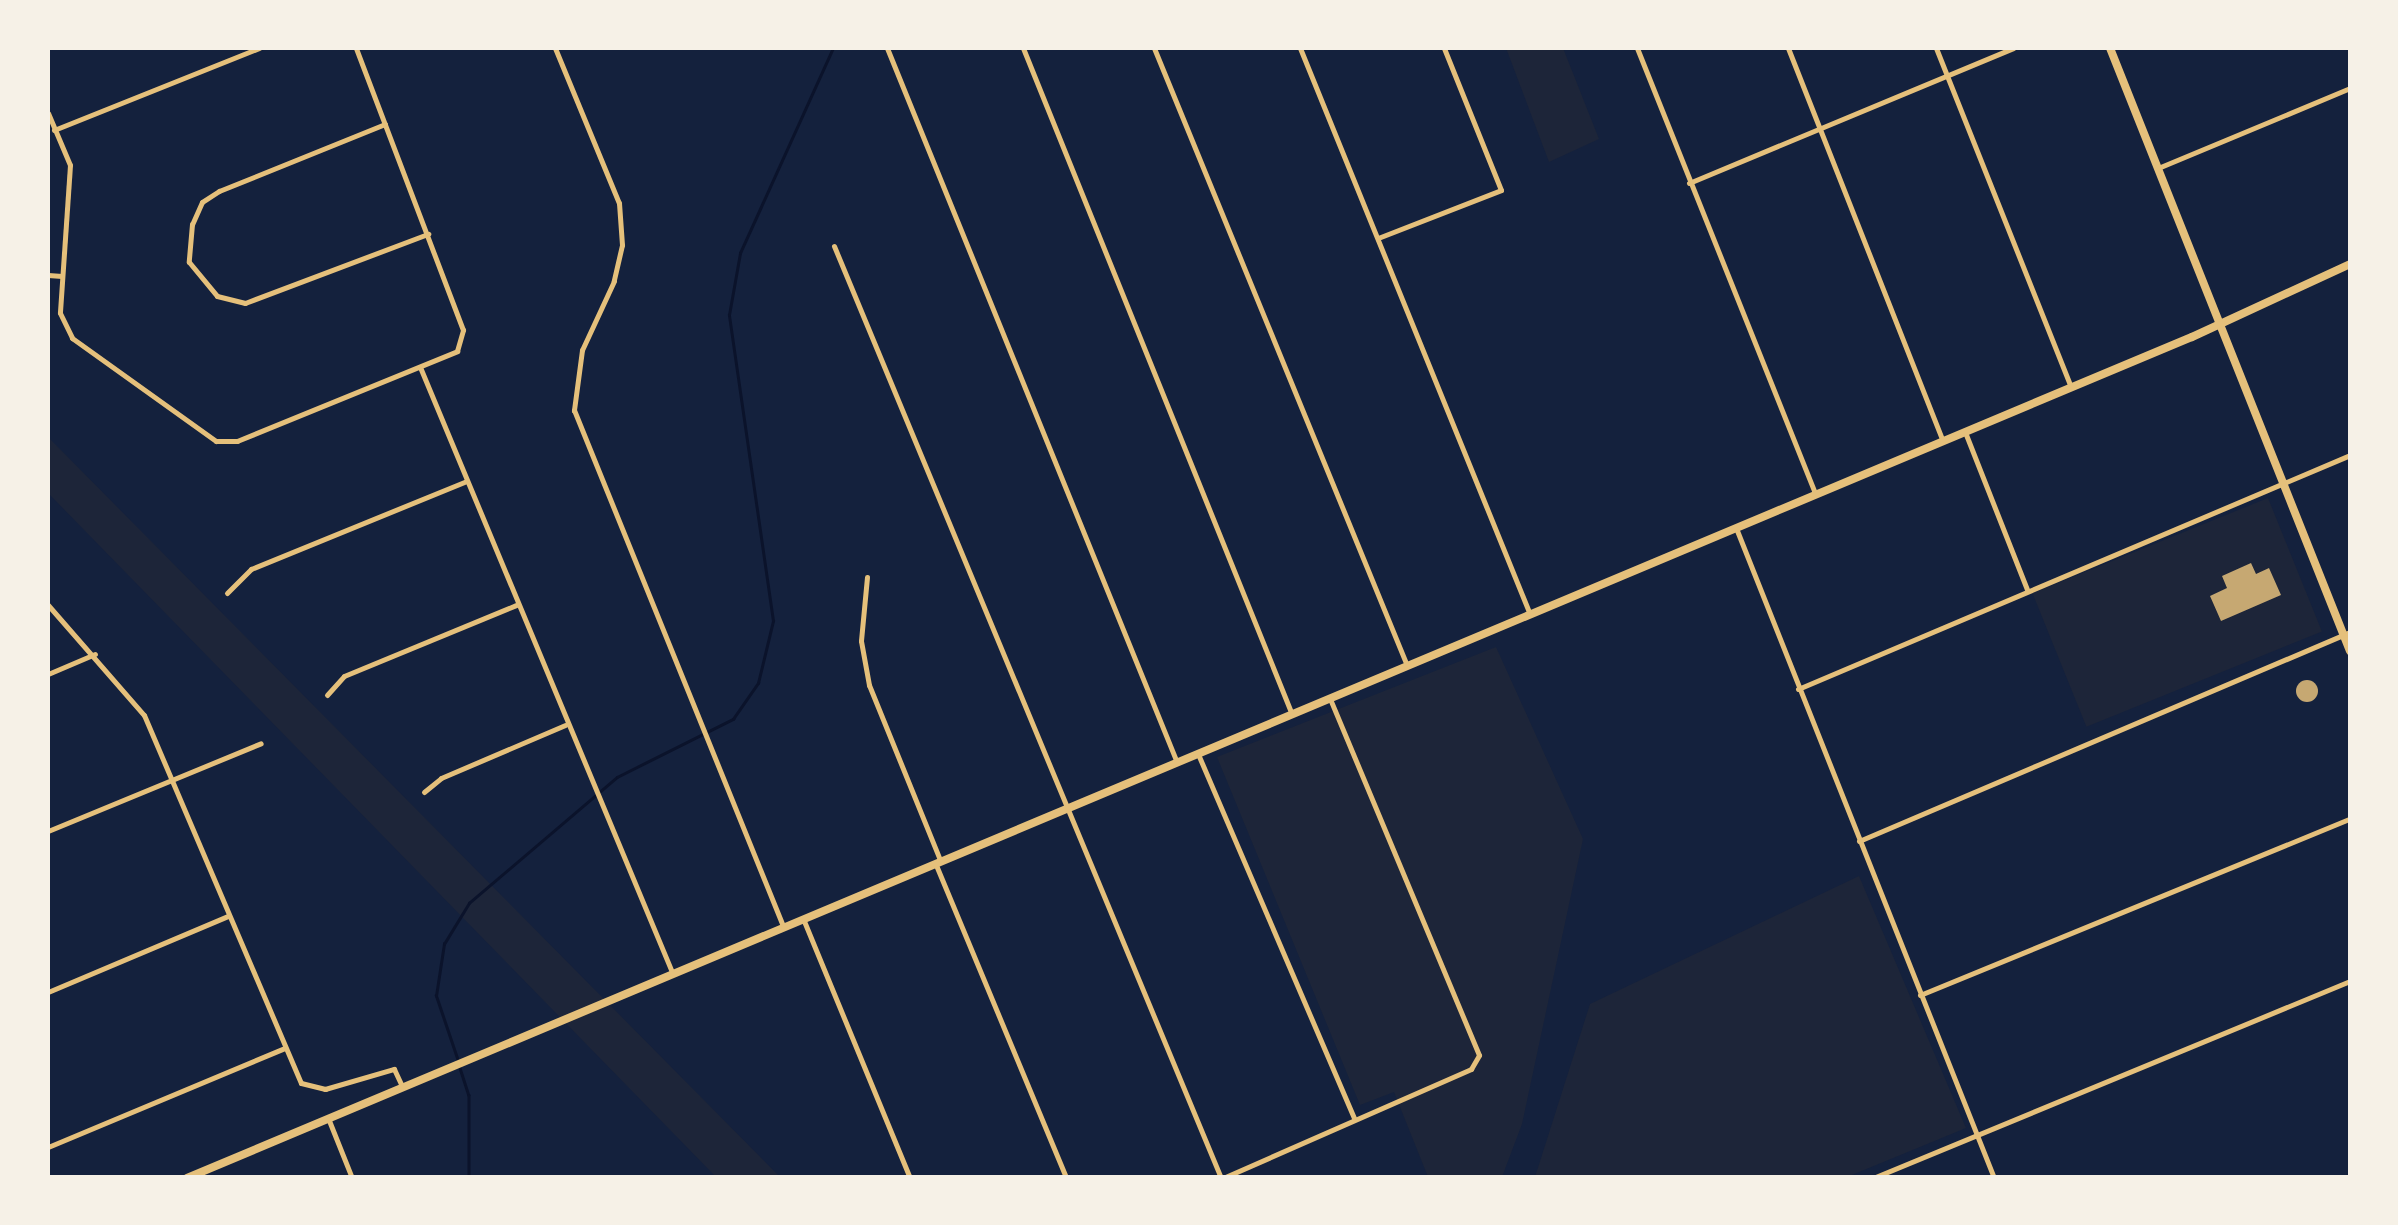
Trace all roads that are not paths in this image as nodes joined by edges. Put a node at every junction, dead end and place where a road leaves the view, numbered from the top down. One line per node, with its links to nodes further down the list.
1 (259, 48): 19 (street)
2 (356, 48): 17 (street)
3 (555, 48): 66 (street)
4 (887, 48): 56 (street)
5 (1023, 48): 52 (street)
6 (1154, 48): 47 (street)
7 (1300, 48): 23 (street)
8 (1444, 48): 23 (street)
9 (1637, 48): 21 (street)
10 (1788, 48): 18 (street)
11 (1936, 48): 14 (street)
12 (2013, 48): 14 (street)
13 (2110, 48): 20 (main road)
14 (1946, 74): 18 (street); 30 (street)
15 (2350, 88): 20 (street)
16 (48, 113): 19 (street)
17 (385, 124): 22 (street); 22 (street)
18 (1822, 128): 21 (street); 32 (street)
19 (54, 130): 27 (street)
20 (2158, 168): 28 (main road)
21 (1689, 183): 36 (street)
22 (428, 234): 29 (street)
23 (1378, 238): 43 (street)
24 (834, 246): 59 (street)
25 (2350, 264): 28 (main road)
26 (48, 275): 27 (street)
27 (62, 276): 29 (street)
28 (2218, 321): 30 (main road); 35 (main road)
29 (420, 367): 34 (street)
30 (2070, 385): 31 (main road)
31 (1964, 430): 32 (main road); 39 (street)
32 (1942, 438): 36 (main road)
33 (2350, 454): 35 (street)
34 (467, 481): 40 (street); 41 (street)
35 (2279, 484): 39 (street); 44 (main road)
36 (1816, 492): 37 (main road)
37 (1735, 526): 43 (main road); 49 (street)
38 (866, 578): 63 (street)
39 (2028, 590): 49 (street)
40 (227, 593)
41 (517, 604): 50 (street); 53 (street)
42 (48, 605): 46 (street)
43 (1529, 612): 47 (main road)
44 (2347, 633): 45 (main road); 62 (street)
45 (2350, 651)
46 (96, 654): 48 (street); 57 (street)
47 (1406, 664): 51 (main road)
48 (48, 674)
49 (1798, 689): 62 (street)
50 (327, 695)
51 (1328, 696): 52 (main road); 74 (street)
52 (1291, 712): 55 (main road)
53 (566, 725): 58 (street); 67 (street)
54 (261, 743): 57 (street)
55 (1196, 752): 56 (main road); 74 (street)
56 (1176, 760): 59 (main road)
57 (172, 777): 61 (street); 64 (street)
58 (424, 792)
59 (1063, 807): 63 (main road); 81 (street)
60 (2350, 819): 70 (street)
61 (48, 830)
62 (1859, 841): 70 (street)
63 (937, 861): 65 (main road); 80 (street)
64 (228, 916): 69 (street); 71 (street)
65 (803, 918): 66 (main road); 79 (street)
66 (783, 926): 67 (main road)
67 (672, 972): 72 (main road)
68 (2350, 980): 75 (street)
69 (48, 992)
70 (1920, 995): 75 (street)
71 (284, 1048): 72 (street); 76 (street)
72 (402, 1086): 73 (main road)
73 (328, 1118): 77 (main road); 78 (street)
74 (1354, 1118): 81 (street)
75 (1977, 1135): 82 (street); 83 (street)
76 (48, 1148)
77 (187, 1178)
78 (352, 1178)
79 (910, 1178)
80 (1066, 1178)
81 (1222, 1178)
82 (1872, 1178)
83 (1994, 1178)

